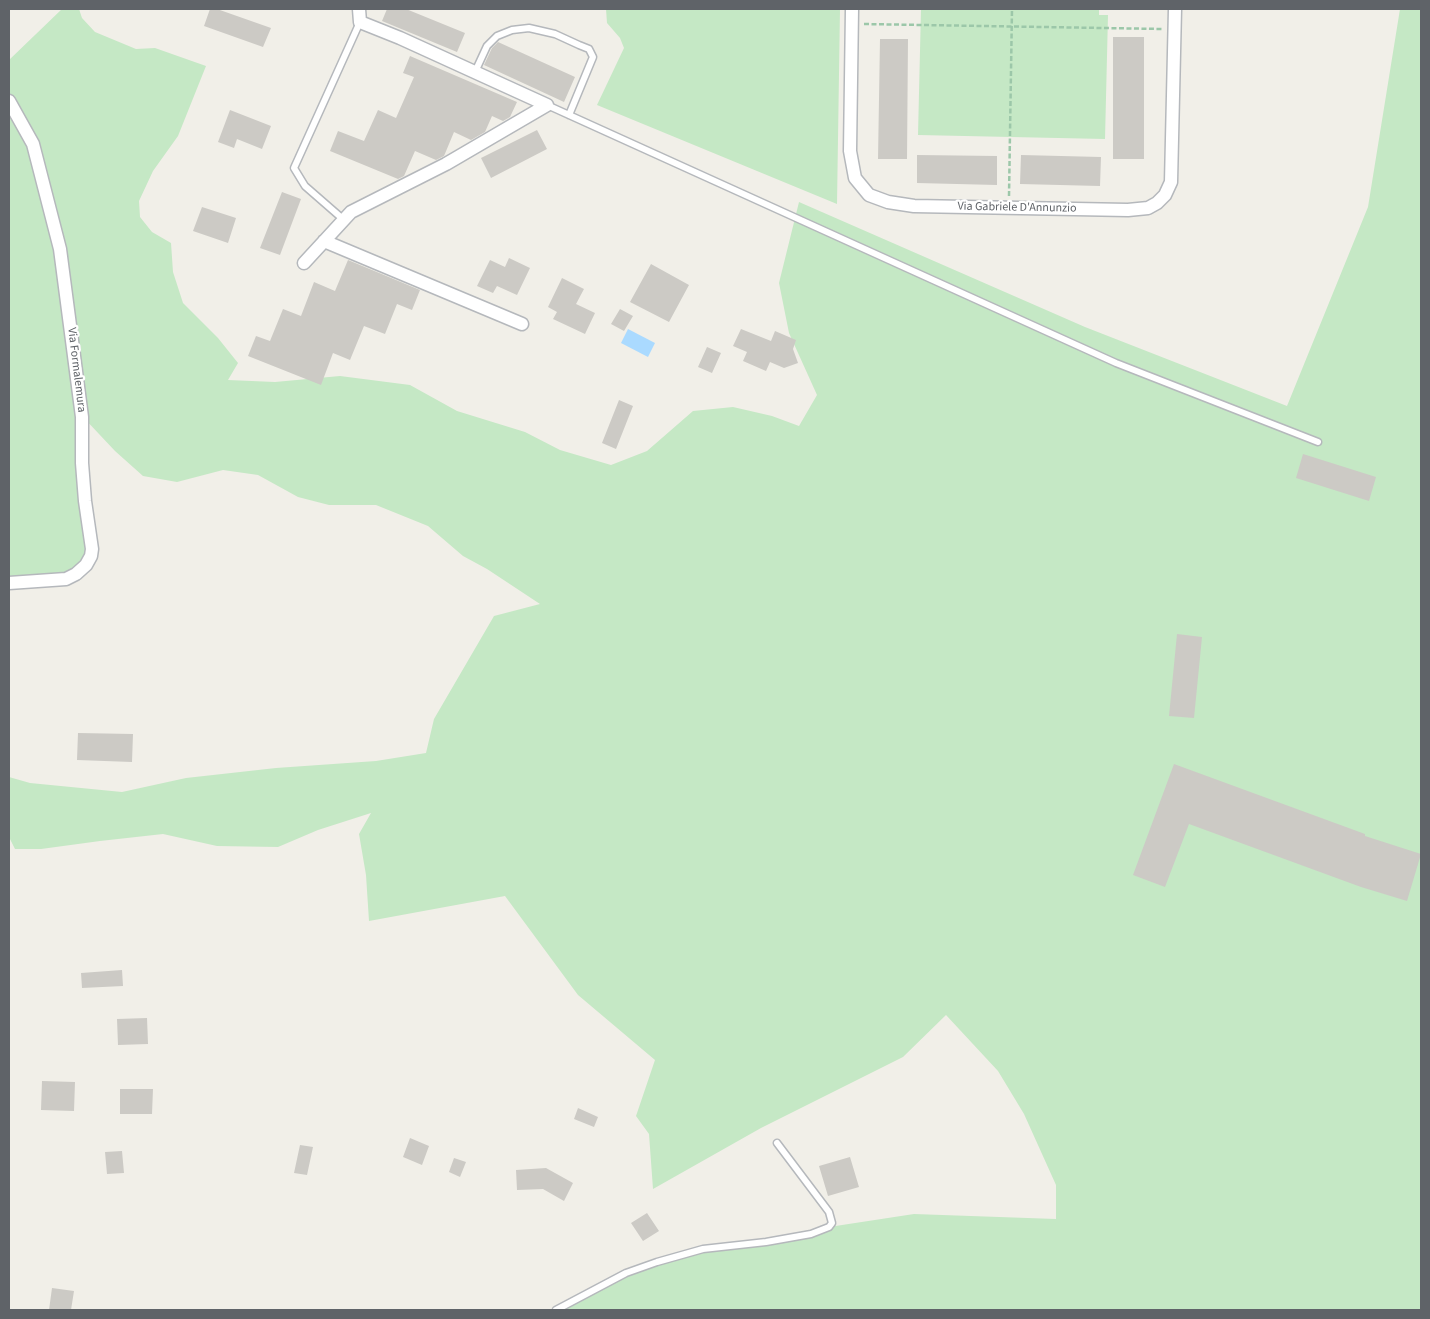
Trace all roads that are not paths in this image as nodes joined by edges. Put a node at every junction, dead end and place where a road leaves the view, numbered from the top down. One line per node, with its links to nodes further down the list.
1 (359, 9): 4 (street)
2 (852, 9): 3 (street, Via Gabriele D'Annunzio)
3 (1175, 9)
4 (360, 22): 5 (street); 9 (lane)
5 (475, 72): 7 (street); 8 (lane)
6 (9, 101): 14 (street, Via Formalemura)
7 (547, 105): 8 (lane); 9 (street)
8 (569, 115): 13 (lane)
9 (344, 220): 10 (street)
10 (324, 241): 11 (street); 12 (street)
11 (304, 263)
12 (522, 324)
13 (1318, 442)
14 (9, 583)
15 (777, 1144): 16 (lane)
16 (556, 1310)

